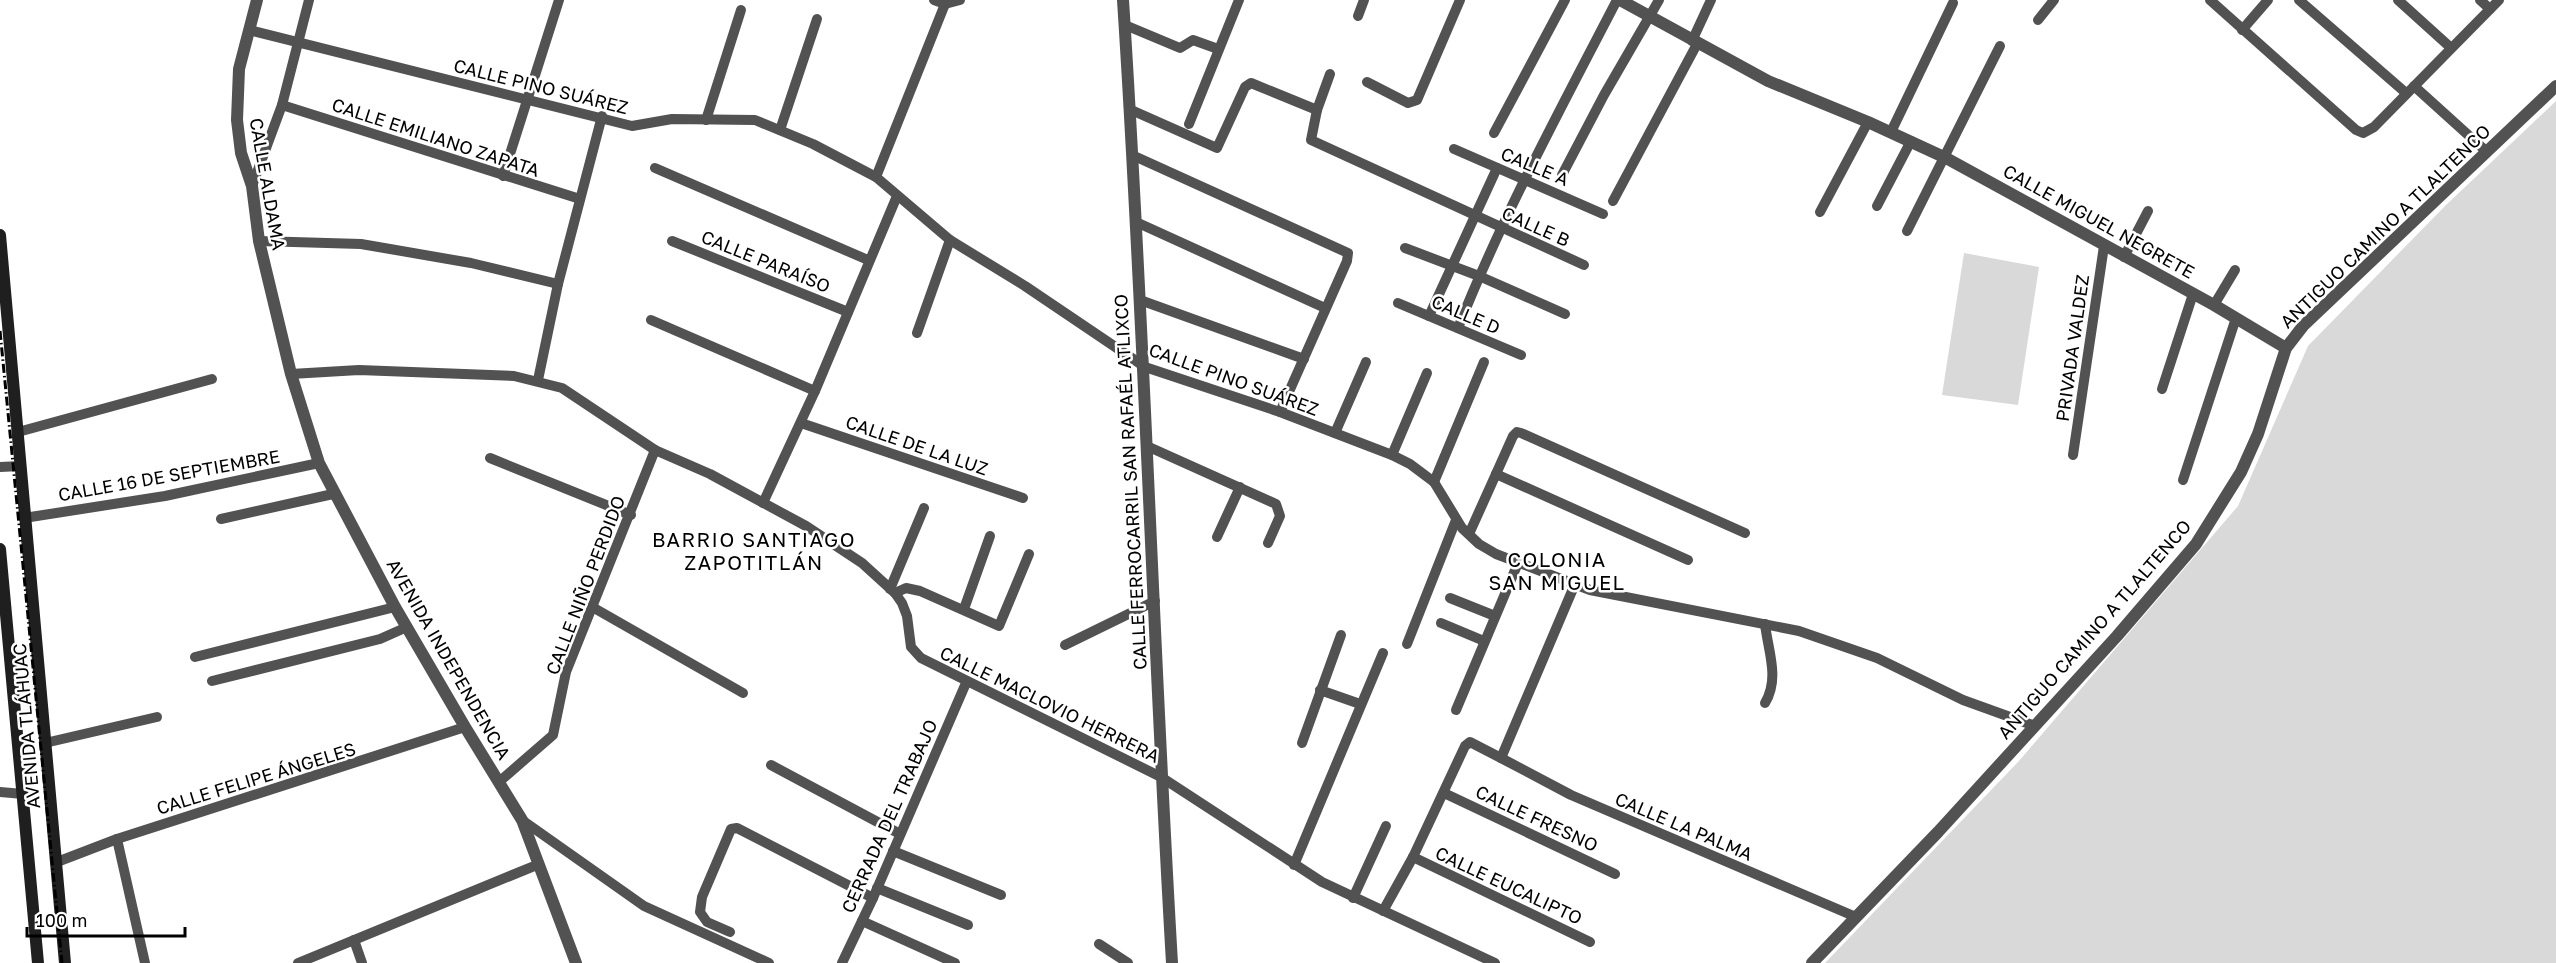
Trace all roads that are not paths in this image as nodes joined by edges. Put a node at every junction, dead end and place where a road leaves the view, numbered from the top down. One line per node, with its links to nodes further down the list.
1 (257, 0): 30 (street, CALLE ALDAMA)
2 (309, 0): 33 (street)
3 (559, 0): 41 (street)
4 (934, 0): 22 (street)
5 (960, 0): 22 (street)
6 (1123, 0): 29 (street, CALLE FERROCARRIL SAN RAFAÉL ATLIXCO)
7 (1239, 0): 36 (street)
8 (1364, 0): 26 (street)
9 (1460, 0): 38 (street)
10 (1565, 0): 51 (street)
11 (1618, 0): 25 (street, CALLE MIGUEL NEGRETE); 62 (street)
12 (1659, 0): 25 (street)
13 (1711, 0): 32 (street)
14 (2054, 0): 28 (street)
15 (2210, 0): 31 (street)
16 (2268, 0): 31 (street)
17 (2300, 0): 40 (street)
18 (2398, 0): 35 (street)
19 (2480, 0): 23 (street)
20 (2499, 0): 23 (street)
21 (1953, 3): 50 (street)
22 (945, 4): 61 (street)
23 (2490, 9): 35 (street)
24 (741, 10): 46 (street)
25 (1652, 15): 32 (street, CALLE MIGUEL NEGRETE); 59 (street)
26 (1358, 16)
27 (817, 19): 49 (street)
28 (2038, 20)
29 (1125, 25): 36 (street); 43 (street, CALLE FERROCARRIL SAN RAFAÉL ATLIXCO)
30 (249, 30): 33 (street, CALLE PINO SUÁREZ); 63 (street, CALLE ALDAMA)
31 (2242, 30): 40 (street)
32 (1694, 42): 47 (street, CALLE MIGUEL NEGRETE); 66 (street)
33 (300, 43): 41 (street, CALLE PINO SUÁREZ); 42 (street)
34 (2000, 46): 56 (street)
35 (2450, 48): 40 (street)
36 (1218, 49): 48 (street)
37 (1330, 74): 44 (street)
38 (1367, 82)
39 (2556, 86): 54 (street, ANTIGUO CAMINO A TLALTENCO)
40 (2410, 89): 54 (street)
41 (526, 99): 45 (street, CALLE PINO SUÁREZ); 60 (street)
42 (282, 105): 60 (street, CALLE EMILIANO ZAPATA); 63 (street)
43 (1129, 109): 44 (street); 55 (street, CALLE FERROCARRIL SAN RAFAÉL ATLIXCO)
44 (1317, 110): 71 (street, CALLE B)
45 (602, 116): 46 (street, CALLE PINO SUÁREZ); 65 (street)
46 (706, 120): 49 (street, CALLE PINO SUÁREZ)
47 (1868, 122): 50 (street, CALLE MIGUEL NEGRETE); 69 (street)
48 (1189, 124)
49 (780, 130): 61 (street, CALLE PINO SUÁREZ)
50 (1891, 132): 52 (street, CALLE MIGUEL NEGRETE)
51 (1494, 133)
52 (1911, 141): 56 (street, CALLE MIGUEL NEGRETE); 67 (street)
53 (1454, 149): 58 (street, CALLE A)
54 (2487, 152): 100 (street, ANTIGUO CAMINO A TLALTENCO)
55 (1132, 155): 72 (street, CALLE FERROCARRIL SAN RAFAÉL ATLIXCO); 92 (street)
56 (1946, 158): 74 (street); 79 (street, CALLE MIGUEL NEGRETE)
57 (655, 168): 82 (street)
58 (1497, 168): 62 (street, CALLE A); 71 (street)
59 (1562, 175)
60 (503, 176): 65 (street, CALLE EMILIANO ZAPATA)
61 (876, 177): 64 (street, CALLE PINO SUÁREZ)
62 (1524, 179): 70 (street, CALLE A); 73 (street)
63 (252, 186): 77 (street, CALLE ALDAMA)
64 (897, 196): 76 (street, CALLE PINO SUÁREZ); 82 (street)
65 (580, 200): 87 (street)
66 (1613, 201)
67 (1876, 206)
68 (2148, 211): 81 (street)
69 (1820, 212)
70 (1603, 214)
71 (1475, 217): 73 (street, CALLE B); 84 (street)
72 (1136, 222): 89 (street, CALLE FERROCARRIL SAN RAFAÉL ATLIXCO); 92 (street)
73 (1502, 229): 83 (street, CALLE B); 86 (street)
74 (1907, 231)
75 (0, 235): 114 (main road, AVENIDA TLÁHUAC)
76 (950, 240): 99 (street); 105 (street, CALLE PINO SUÁREZ)
77 (259, 241): 87 (street); 107 (street, CALLE ALDAMA)
78 (672, 241): 93 (street, CALLE PARAÍSO)
79 (2104, 246): 81 (street, CALLE MIGUEL NEGRETE); 119 (street, PRIVADA VALDEZ)
80 (1405, 248): 84 (street)
81 (2124, 256): 88 (street, CALLE MIGUEL NEGRETE)
82 (868, 260): 93 (street)
83 (1584, 265)
84 (1450, 266): 86 (street); 95 (street)
85 (2235, 270): 91 (street)
86 (1479, 276): 94 (street); 98 (street)
87 (558, 284): 109 (street)
88 (2193, 294): 91 (street, CALLE MIGUEL NEGRETE); 110 (street)
89 (1140, 300): 102 (street); 105 (street, CALLE FERROCARRIL SAN RAFAÉL ATLIXCO)
90 (1398, 303): 95 (street, CALLE D)
91 (2214, 305): 96 (street, CALLE MIGUEL NEGRETE)
92 (1325, 308): 102 (street)
93 (848, 312): 111 (street)
94 (1565, 314)
95 (1429, 316): 98 (street, CALLE D)
96 (2236, 318): 100 (street, CALLE MIGUEL NEGRETE); 125 (street)
97 (651, 320): 111 (street)
98 (1458, 328): 101 (street, CALLE D)
99 (917, 333)
100 (2286, 348): 171 (street, ANTIGUO CAMINO A TLALTENCO)
101 (1521, 355)
102 (1304, 359): 112 (street)
103 (1366, 362): 115 (street)
104 (1484, 362): 126 (street)
105 (1145, 368): 112 (street, CALLE PINO SUÁREZ); 116 (street, CALLE FERROCARRIL SAN RAFAÉL ATLIXCO)
106 (1427, 373): 118 (street)
107 (291, 374): 109 (street, CALLE MACLOVIO HERRERA); 121 (street, AVENIDA INDEPENDENCIA)
108 (212, 379): 114 (street)
109 (538, 380): 117 (street, CALLE MACLOVIO HERRERA)
110 (2162, 389)
111 (815, 391): 113 (street)
112 (1280, 412): 115 (street, CALLE PINO SUÁREZ)
113 (801, 423): 129 (street, CALLE DE LA LUZ); 130 (street)
114 (18, 432): 123 (main road, AVENIDA TLÁHUAC)
115 (1335, 433): 118 (street, CALLE PINO SUÁREZ)
116 (1149, 447): 127 (street); 148 (street, CALLE FERROCARRIL SAN RAFAÉL ATLIXCO)
117 (655, 450): 130 (street, CALLE MACLOVIO HERRERA); 132 (street, CALLE NIÑO PERDIDO)
118 (1392, 454): 126 (street, CALLE PINO SUÁREZ)
119 (2073, 455)
120 (490, 458): 132 (street)
121 (319, 463): 128 (street, AVENIDA INDEPENDENCIA); 133 (street, CALLE 16 DE SEPTIEMBRE)
122 (0, 466): 123 (street)
123 (21, 466): 133 (main road, AVENIDA TLÁHUAC)
124 (1496, 474): 136 (street); 137 (street); 143 (street)
125 (2183, 480)
126 (1434, 482): 135 (street, CALLE PINO SUÁREZ)
127 (1240, 487): 139 (street); 140 (street)
128 (333, 494): 134 (street); 149 (street, AVENIDA INDEPENDENCIA)
129 (1023, 498)
130 (763, 503): 146 (street, CALLE MACLOVIO HERRERA)
131 (924, 508): 146 (street)
132 (631, 515): 150 (street, CALLE NIÑO PERDIDO)
133 (24, 518): 173 (main road, AVENIDA TLÁHUAC)
134 (221, 519)
135 (1456, 520): 137 (street, CALLE PINO SUÁREZ); 159 (street)
136 (1745, 533)
137 (1469, 534): 144 (street, CALLE PINO SUÁREZ)
138 (990, 536): 151 (street)
139 (1217, 537)
140 (1268, 543)
141 (0, 549): 156 (main road, AVENIDA TLÁHUAC)
142 (1029, 554): 151 (street)
143 (1688, 560)
144 (1518, 563): 145 (street, CALLE PINO SUÁREZ); 152 (street)
145 (1575, 584): 154 (street, CALLE PINO SUÁREZ); 175 (street)
146 (892, 591): 151 (street); 164 (street, CALLE MACLOVIO HERRERA)
147 (1450, 598): 152 (street)
148 (1155, 601): 160 (street); 177 (street, CALLE FERROCARRIL SAN RAFAÉL ATLIXCO)
149 (395, 607): 155 (street, AVENIDA INDEPENDENCIA); 162 (street)
150 (594, 608): 166 (street); 178 (street, CALLE NIÑO PERDIDO)
151 (964, 609)
152 (1495, 616): 158 (street)
153 (1441, 623): 158 (street)
154 (1766, 624): 167 (street); 171 (street, CALLE PINO SUÁREZ)
155 (407, 627): 163 (street); 172 (street, AVENIDA INDEPENDENCIA)
156 (4, 630): 181 (main road, AVENIDA TLÁHUAC)
157 (1341, 635): 165 (street)
158 (1484, 641): 169 (street)
159 (1407, 644)
160 (1065, 645)
161 (1383, 653): 168 (street)
162 (195, 657)
163 (212, 681)
164 (966, 683): 177 (street, CALLE MACLOVIO HERRERA); 184 (street, CERRADA DEL TRABAJO)
165 (1320, 690): 168 (street); 174 (street)
166 (743, 693)
167 (1765, 703)
168 (1360, 704): 190 (street)
169 (1456, 710)
170 (157, 717): 173 (street)
171 (2035, 726): 196 (street, ANTIGUO CAMINO A TLALTENCO)
172 (465, 727): 178 (street, AVENIDA INDEPENDENCIA); 185 (street, CALLE FELIPE ÁNGELES)
173 (45, 743): 188 (main road, AVENIDA TLÁHUAC)
174 (1302, 743)
175 (1502, 758): 180 (street, CALLE LA PALMA); 196 (street, CALLE LA PALMA)
176 (771, 765): 184 (street)
177 (1161, 777): 190 (street, CALLE MACLOVIO HERRERA); 213 (street, CALLE FERROCARRIL SAN RAFAÉL ATLIXCO)
178 (500, 781): 182 (street, AVENIDA INDEPENDENCIA)
179 (0, 792): 181 (street)
180 (1444, 793): 187 (street); 191 (street, CALLE FRESNO)
181 (23, 794): 203 (main road, AVENIDA TLÁHUAC)
182 (522, 820): 189 (street, AVENIDA INDEPENDENCIA); 209 (street)
183 (1386, 826): 194 (street)
184 (900, 834): 186 (street, CERRADA DEL TRABAJO)
185 (117, 839): 188 (street, CALLE FELIPE ÁNGELES); 205 (street)
186 (893, 851): 192 (street, CERRADA DEL TRABAJO); 193 (street)
187 (1413, 857): 195 (street); 201 (street, CALLE EUCALIPTO)
188 (57, 861): 204 (main road, AVENIDA TLÁHUAC)
189 (539, 864): 200 (street); 208 (street, AVENIDA INDEPENDENCIA)
190 (1294, 865): 194 (street, CALLE MACLOVIO HERRERA)
191 (1615, 874)
192 (875, 893): 197 (street, CERRADA DEL TRABAJO); 198 (street); 199 (street)
193 (1001, 895)
194 (1353, 898): 195 (street, CALLE MACLOVIO HERRERA)
195 (1383, 911): 214 (street, CALLE MACLOVIO HERRERA)
196 (1856, 918): 215 (street, ANTIGUO CAMINO A TLALTENCO)
197 (862, 921): 210 (street, CERRADA DEL TRABAJO); 211 (street)
198 (968, 925)
199 (730, 932)
200 (354, 940): 206 (street); 207 (street)
201 (1590, 942)
202 (1100, 944): 212 (street)
203 (38, 963)
204 (65, 963)
205 (145, 963)
206 (298, 963)
207 (362, 963)
208 (576, 963)
209 (769, 963)
210 (842, 963)
211 (955, 963)
212 (1128, 963)
213 (1172, 963)
214 (1495, 963)
215 (1812, 963)

